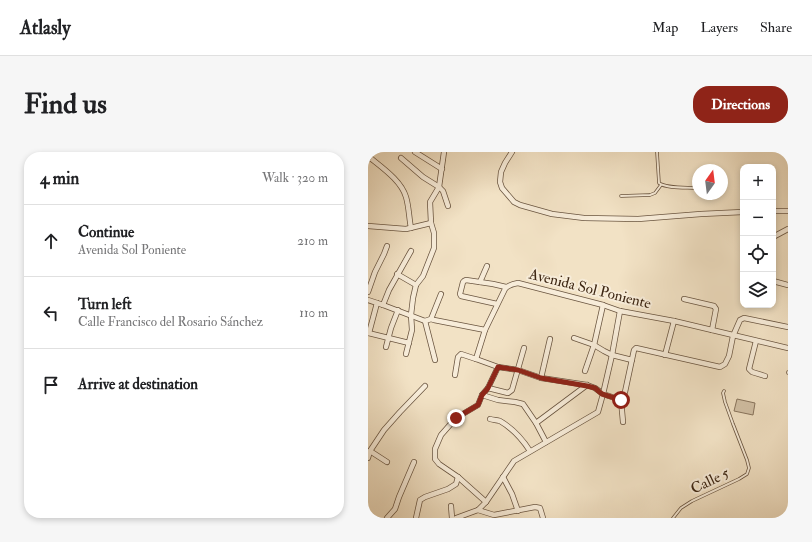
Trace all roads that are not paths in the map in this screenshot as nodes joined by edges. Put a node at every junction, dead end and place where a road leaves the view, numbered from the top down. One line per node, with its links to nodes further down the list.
1 (415, 152): 7 (street)
2 (444, 152): 7 (street)
3 (512, 152): 15 (street)
4 (657, 152): 8 (lane)
5 (368, 156): 18 (street)
6 (401, 158): 9 (street)
7 (442, 169): 9 (street)
8 (661, 185): 10 (lane); 11 (lane)
9 (439, 187): 12 (street); 16 (street)
10 (692, 188)
11 (621, 196)
12 (448, 206)
13 (776, 211): 14 (street)
14 (788, 211)
15 (740, 212)
16 (431, 223): 18 (street); 27 (street)
17 (368, 226): 18 (street)
18 (411, 228)
19 (788, 229): 20 (street)
20 (775, 236)
21 (387, 246): 30 (street)
22 (410, 251): 24 (street)
23 (487, 266): 25 (street)
24 (397, 274): 27 (street); 36 (street)
25 (480, 282): 29 (street); 35 (street)
26 (776, 282): 28 (street)
27 (416, 285): 40 (street)
28 (788, 286)
29 (506, 287): 35 (street, Avenida Sol Poniente); 37 (street, Avenida Sol Poniente)
30 (368, 292)
31 (441, 294): 41 (street)
32 (684, 299): 46 (street)
33 (368, 300): 34 (street)
34 (377, 303): 36 (street); 47 (street)
35 (497, 304): 45 (street, Avenida Sol Poniente)
36 (383, 305): 38 (street)
37 (603, 305): 39 (street, Avenida Sol Poniente); 54 (street)
38 (398, 310): 40 (street); 49 (street)
39 (620, 311): 43 (street, Avenida Sol Poniente); 59 (street)
40 (411, 315): 42 (street); 53 (street)
41 (431, 319): 42 (street); 45 (street)
42 (425, 321): 62 (street)
43 (674, 321): 46 (street, Avenida Sol Poniente); 60 (street)
44 (788, 327): 48 (street)
45 (484, 330): 61 (street, Avenida Sol Poniente)
46 (712, 330): 48 (street, Avenida Sol Poniente)
47 (368, 333): 49 (street)
48 (733, 336): 52 (street, Avenida Sol Poniente); 60 (street)
49 (388, 338): 53 (street); 55 (street)
50 (574, 338): 54 (street)
51 (550, 339): 69 (street)
52 (756, 341): 57 (street, Avenida Sol Poniente); 68 (street)
53 (409, 343): 58 (street)
54 (594, 344): 59 (street); 66 (street)
55 (386, 347)
56 (524, 348): 65 (street)
57 (788, 348)
58 (406, 354)
59 (612, 355): 63 (street); 74 (street)
60 (665, 355): 63 (street)
61 (476, 359): 64 (street); 67 (street)
62 (435, 360)
63 (632, 360): 76 (street)
64 (498, 367): 65 (street); 72 (street)
65 (518, 370): 69 (street); 72 (street)
66 (585, 371)
67 (455, 375)
68 (765, 376)
69 (541, 378): 71 (street)
70 (425, 386): 81 (street)
71 (587, 386): 74 (street); 79 (street)
72 (488, 388): 75 (street)
73 (724, 391): 98 (lane, Calle 5)
74 (602, 394): 76 (street); 80 (street)
75 (482, 395): 79 (street); 86 (street)
76 (621, 400): 78 (street)
77 (490, 419): 82 (street)
78 (623, 422)
79 (536, 423): 80 (street)
80 (546, 442): 82 (street)
81 (370, 451): 83 (street); 84 (street)
82 (530, 451): 87 (street)
83 (368, 458)
84 (387, 462)
85 (414, 462): 93 (street)
86 (458, 477): 88 (street); 94 (street)
87 (503, 477): 88 (street); 91 (street)
88 (486, 502): 90 (street)
89 (451, 506): 95 (street)
90 (478, 510): 92 (street); 96 (street)
91 (518, 511): 92 (street); 97 (street)
92 (494, 516)
93 (388, 518)
94 (416, 518)
95 (452, 518)
96 (456, 518)
97 (543, 518)
98 (673, 518)

